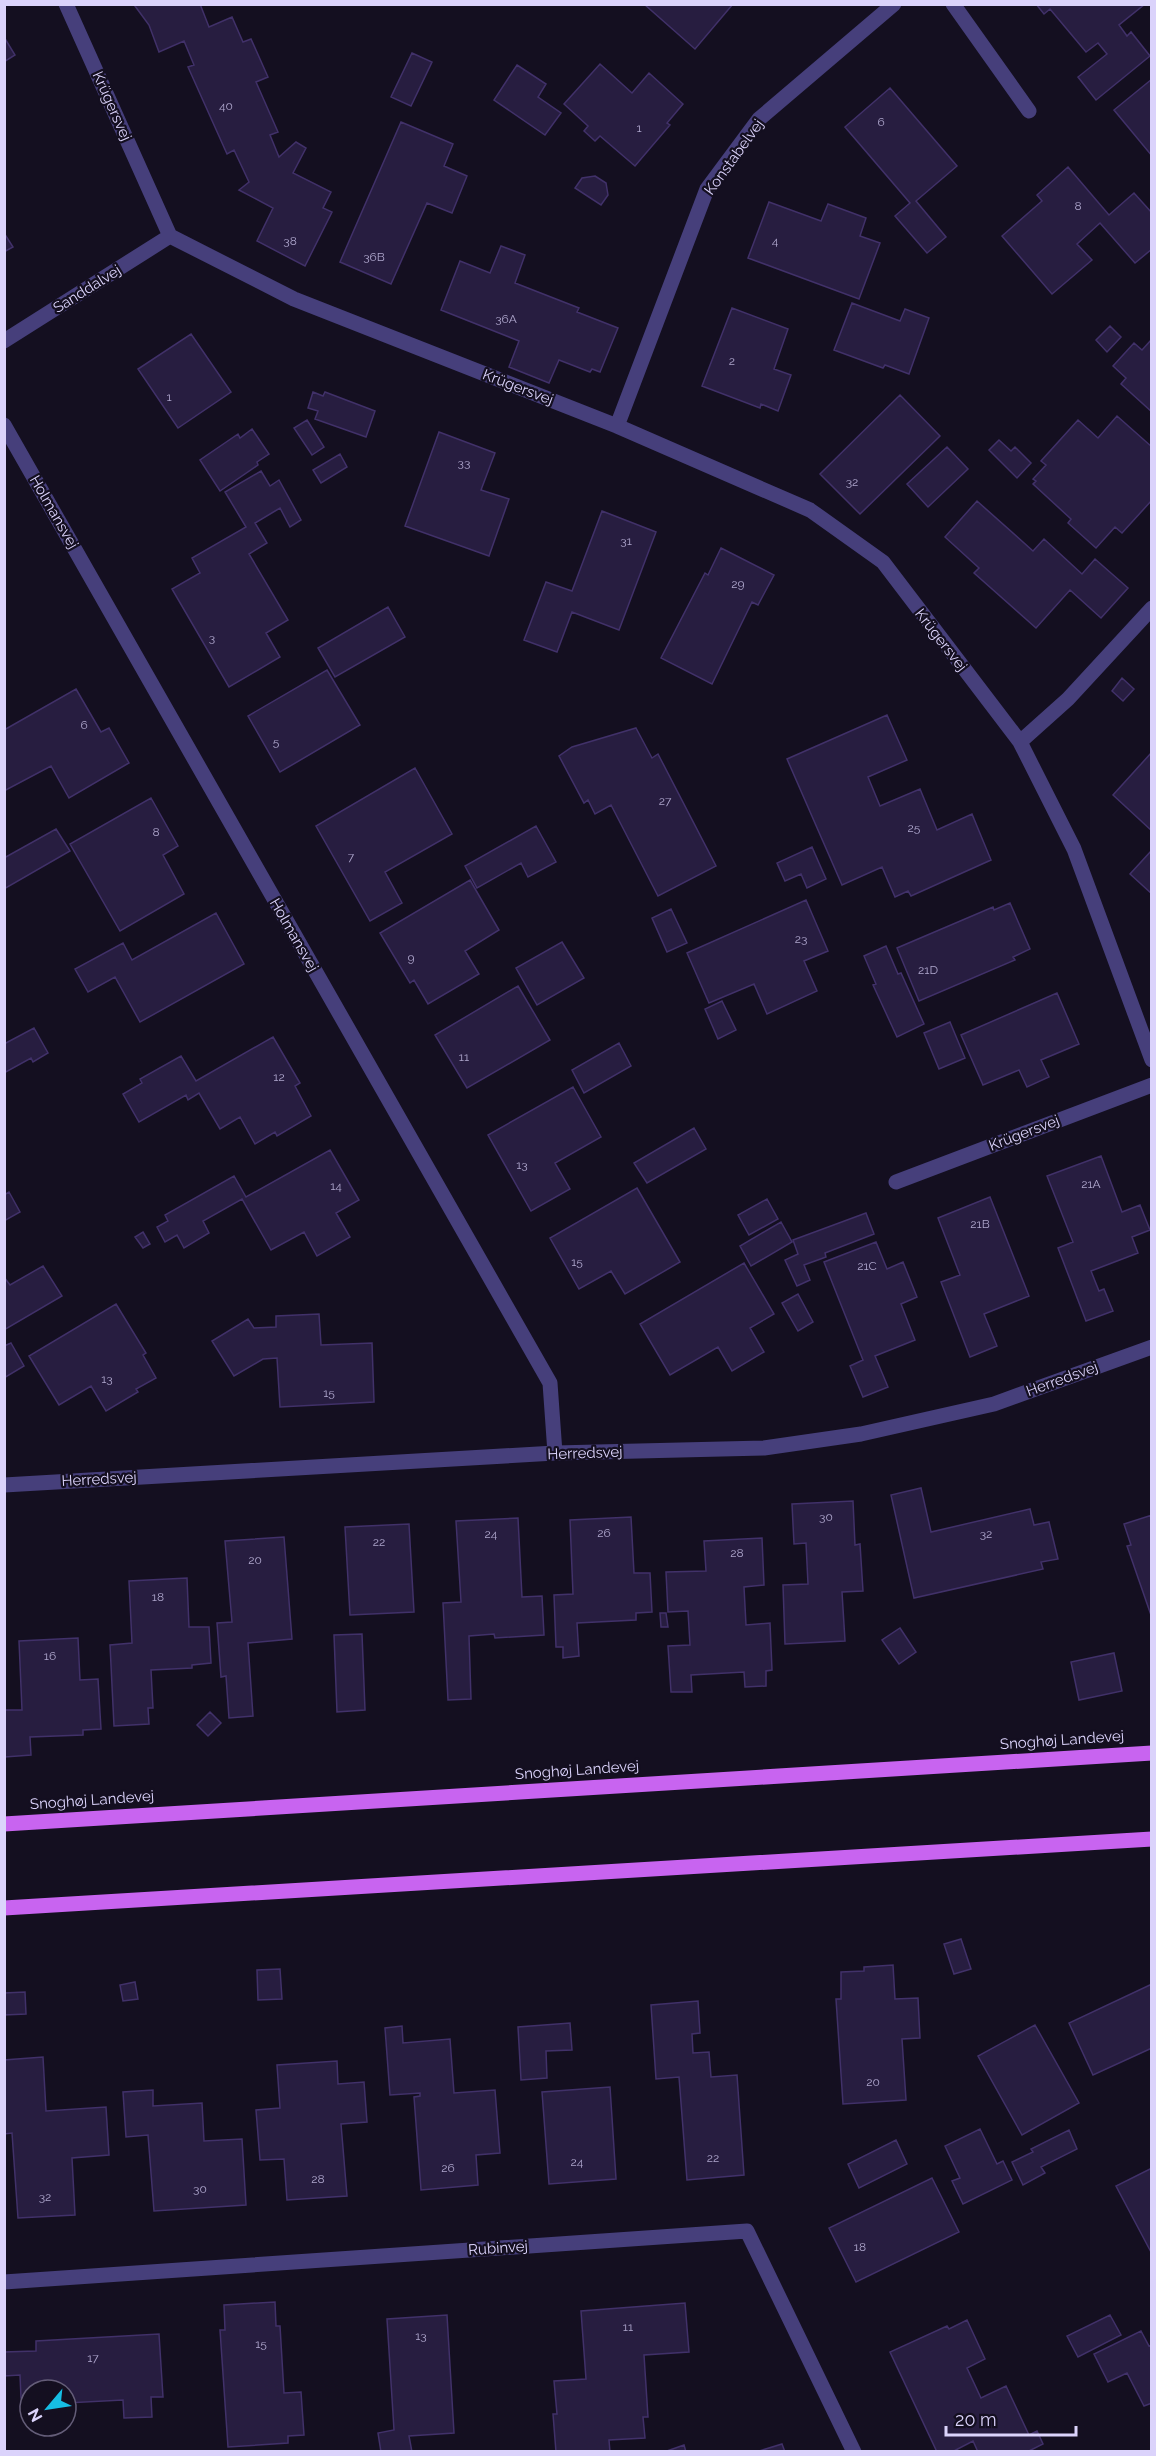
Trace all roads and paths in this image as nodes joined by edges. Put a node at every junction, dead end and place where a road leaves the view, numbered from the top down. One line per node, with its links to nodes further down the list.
1 (66, 4): 5 (street, Krügersvej)
2 (894, 4): 8 (street, Konstabelvej)
3 (953, 4): 4 (street)
4 (1029, 111)
5 (171, 236): 6 (street, Sanddalvej); 8 (street, Krügersvej)
6 (4, 341)
7 (4, 425): 15 (street, Holmansvej)
8 (617, 426): 10 (street, Krügersvej)
9 (1152, 608): 10 (street)
10 (1020, 742): 11 (street, Krügersvej)
11 (1152, 1060)
12 (1152, 1085): 13 (street, Krügersvej)
13 (896, 1182)
14 (1152, 1347): 15 (street, Herredsvej)
15 (555, 1453): 16 (street, Herredsvej)
16 (4, 1485)
17 (1152, 1753): 18 (main road, Snoghøj Landevej)
18 (4, 1824)
19 (1152, 1839): 20 (main road)
20 (4, 1908)
21 (4, 2282): 22 (street, Rubinvej)
22 (854, 2451)

